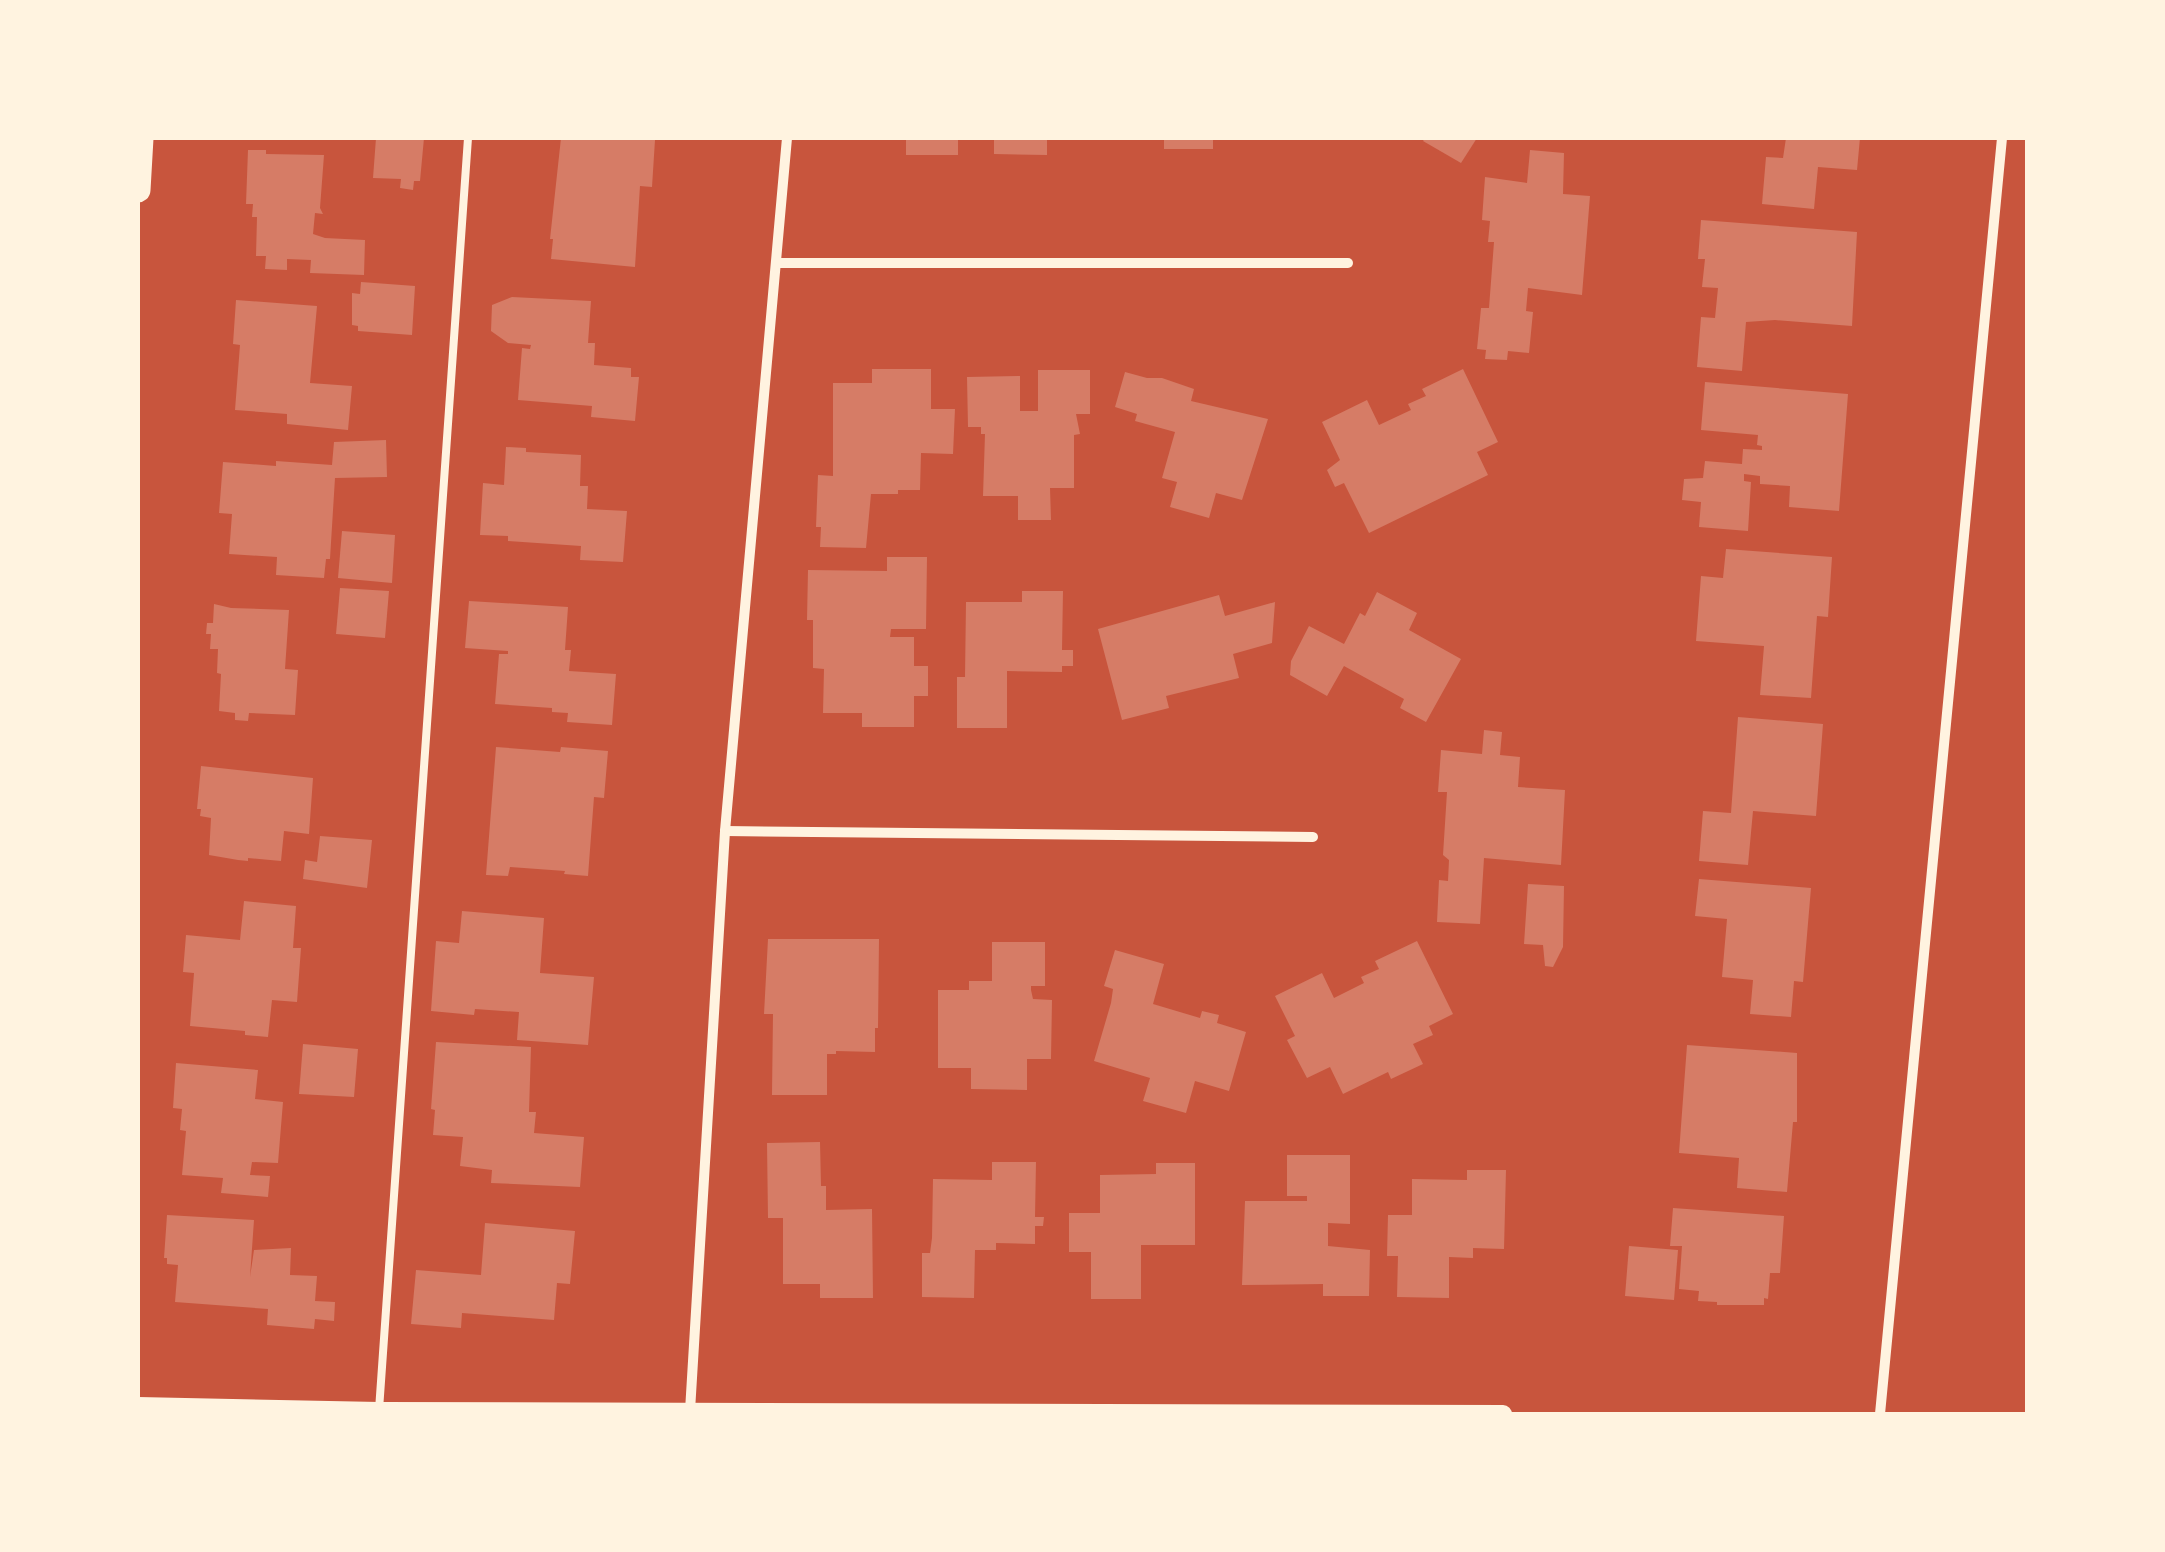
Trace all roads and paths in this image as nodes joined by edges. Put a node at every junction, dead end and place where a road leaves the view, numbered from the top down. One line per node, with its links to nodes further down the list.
1 (141, 138): 5 (main road)
2 (468, 138): 11 (lane)
3 (787, 138): 6 (street)
4 (2002, 138): 14 (street)
5 (138, 190)
6 (777, 263): 7 (street); 8 (street)
7 (1348, 263)
8 (726, 831): 9 (street); 12 (street)
9 (1314, 837)
10 (138, 1406): 11 (street)
11 (379, 1411): 12 (street)
12 (690, 1411): 13 (street)
13 (1503, 1414)
14 (1880, 1414)

